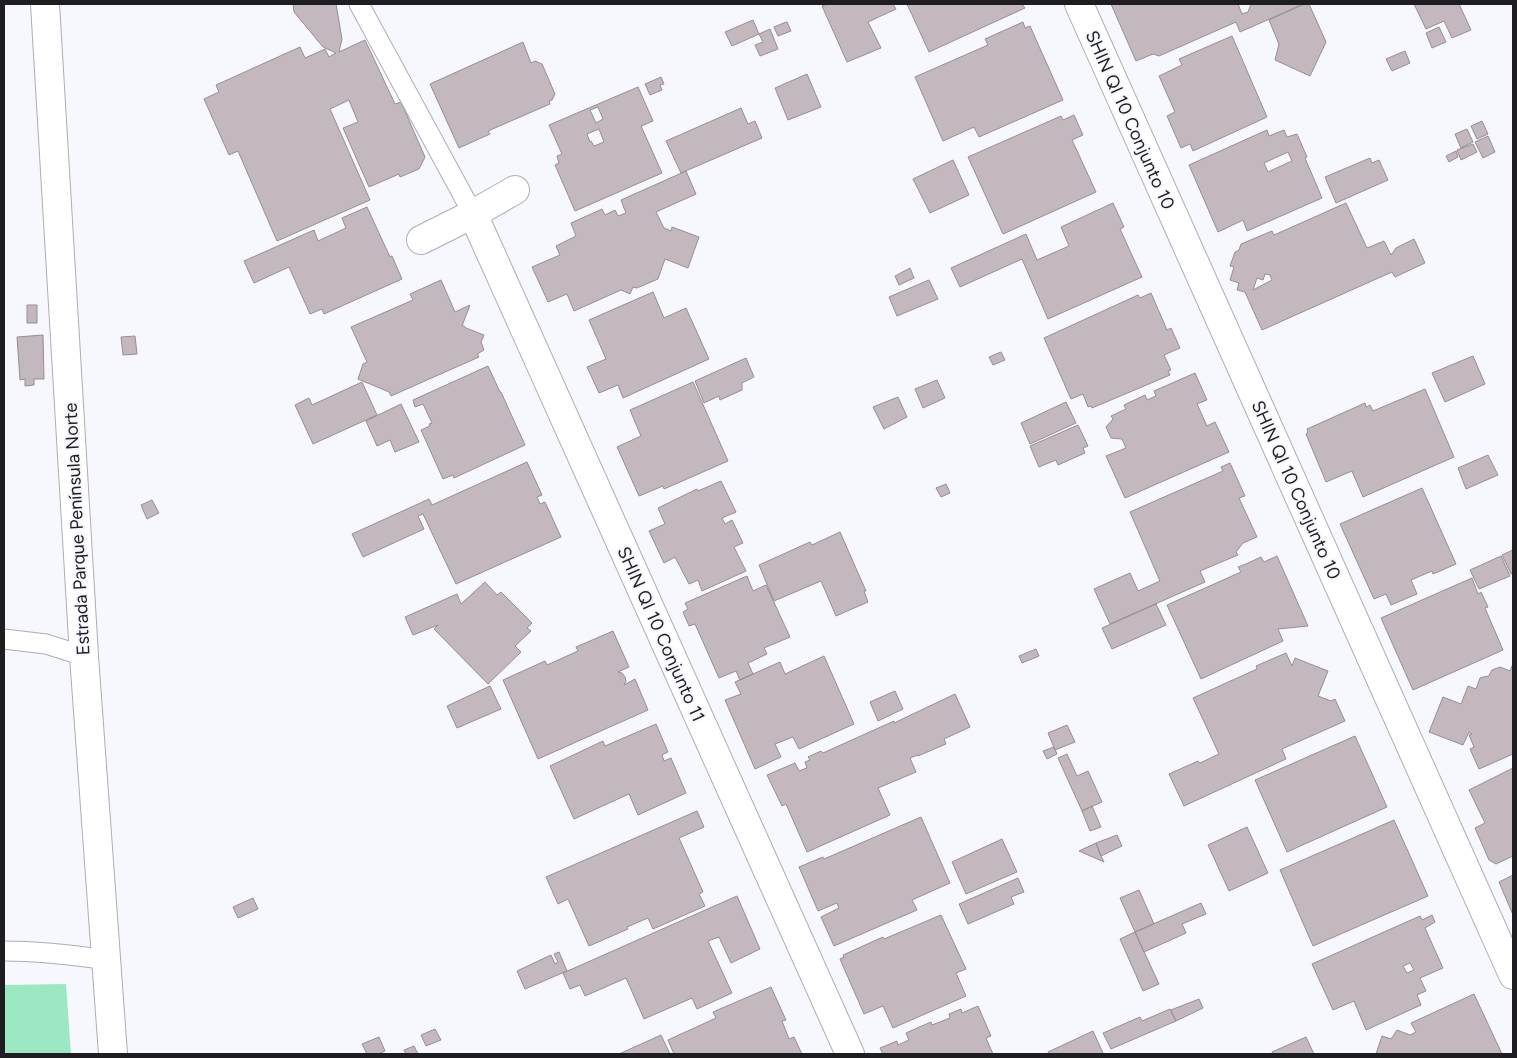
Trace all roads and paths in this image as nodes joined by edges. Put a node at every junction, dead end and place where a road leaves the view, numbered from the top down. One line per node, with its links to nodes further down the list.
1 (45, 4): 8 (street, Estrada Parque Península Norte)
2 (359, 4): 5 (lane)
3 (1078, 4): 11 (street, SHIN QI 10 Conjunto 10)
4 (514, 190): 5 (street)
5 (472, 214): 6 (street); 13 (street, SHIN QI 10 Conjunto 11)
6 (421, 240)
7 (4, 639): 8 (lane)
8 (84, 656): 10 (street, Estrada Parque Península Norte)
9 (4, 951): 10 (lane)
10 (107, 960): 12 (street, Estrada Parque Península Norte)
11 (1513, 976)
12 (113, 1054)
13 (850, 1054)

